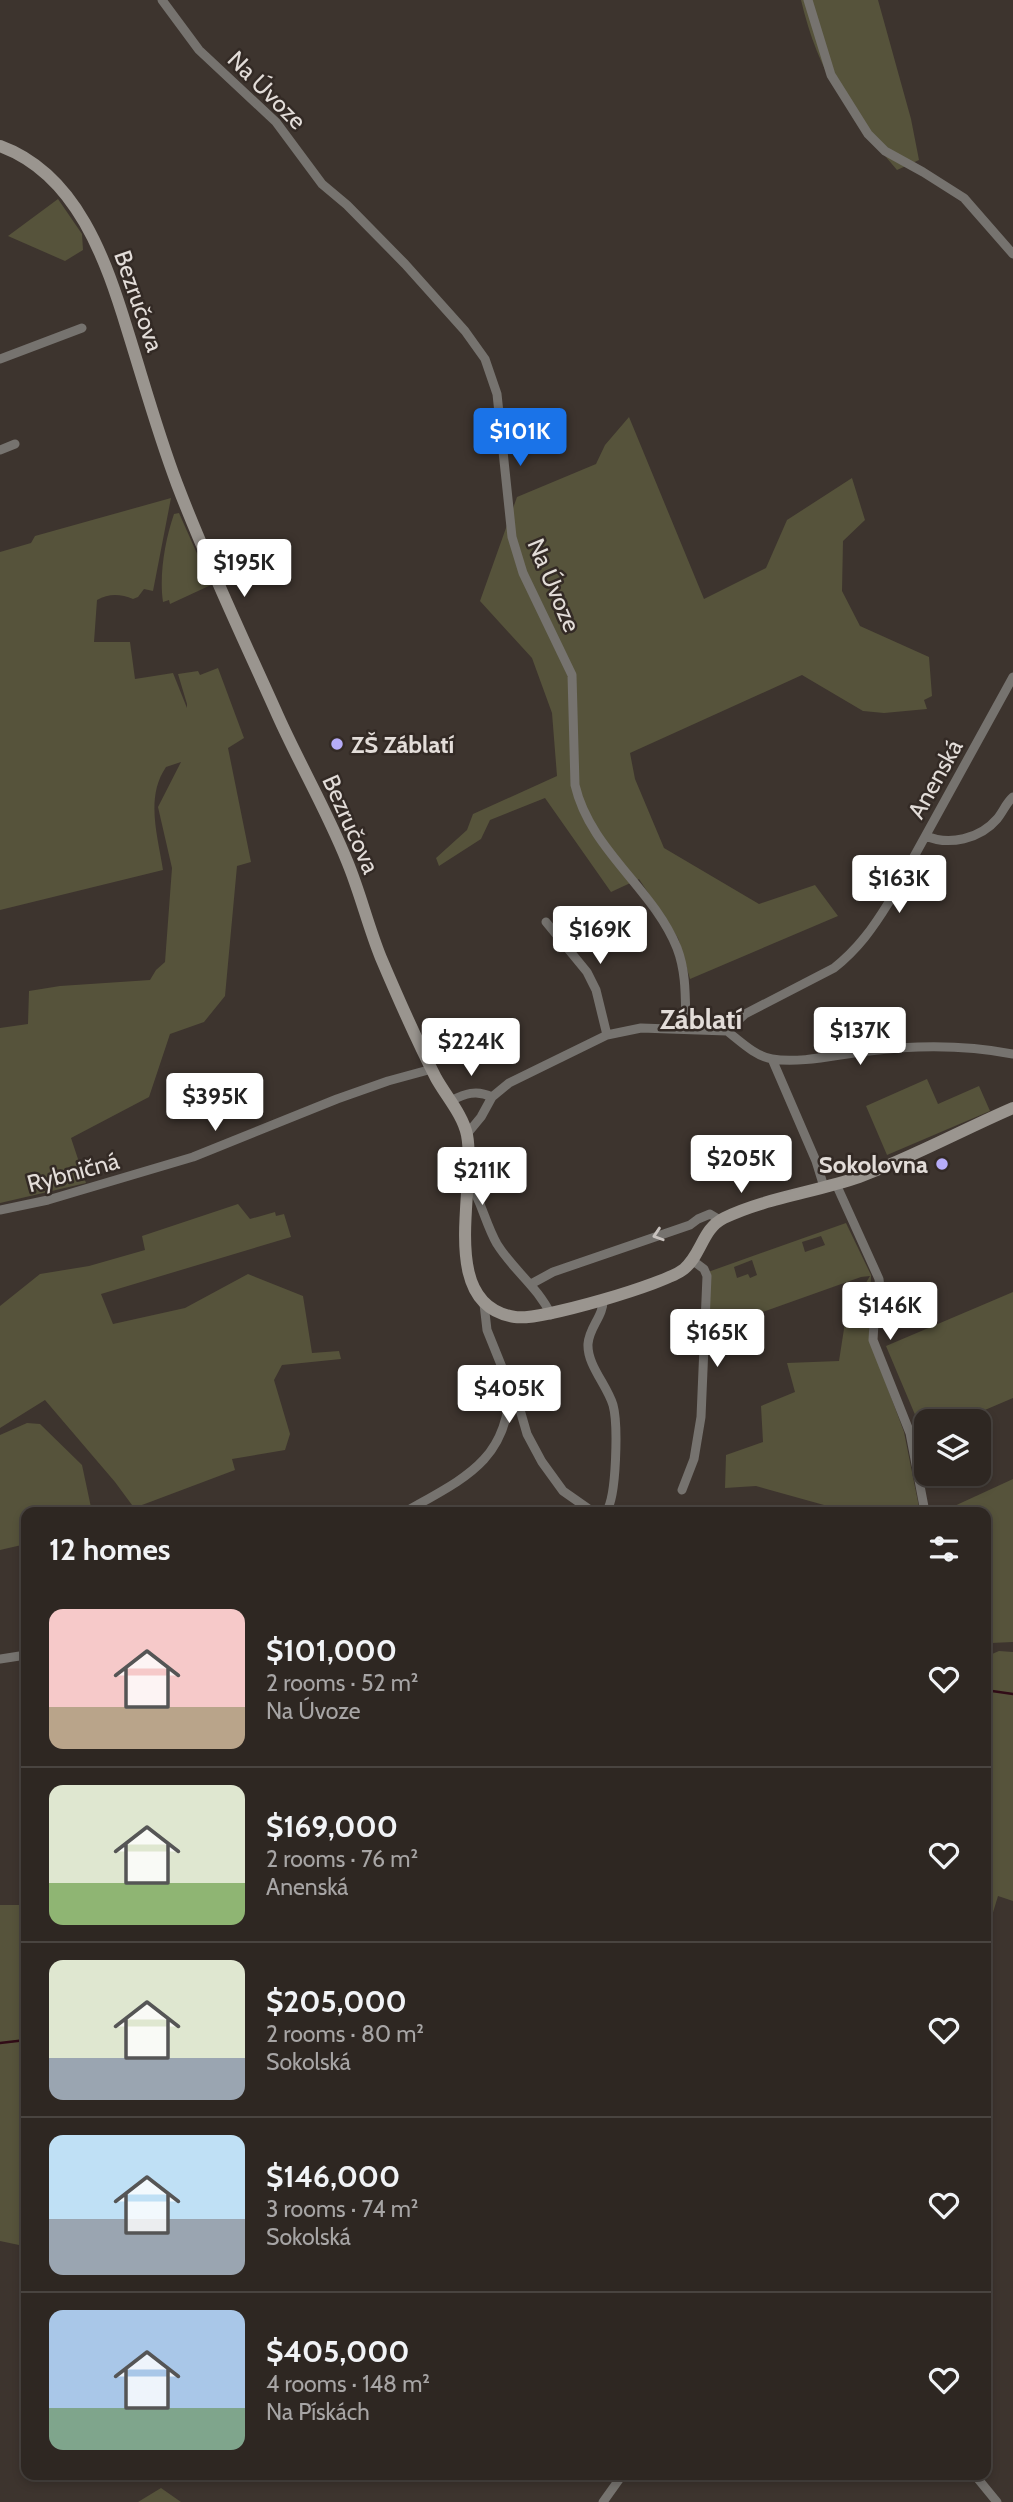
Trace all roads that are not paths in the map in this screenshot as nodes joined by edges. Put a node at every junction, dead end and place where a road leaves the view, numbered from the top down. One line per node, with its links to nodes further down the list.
1 (162, 0): 13 (street, Na Úvoze)
2 (808, 0): 4 (street)
3 (0, 146): 18 (main road, Bezručova)
4 (1013, 254)
5 (82, 328): 6 (street)
6 (0, 359)
7 (15, 444): 8 (street)
8 (0, 450)
9 (1013, 677): 11 (street, Anenská)
10 (1013, 797): 11 (street)
11 (926, 836): 14 (street, Anenská)
12 (546, 922): 15 (street)
13 (686, 1028): 14 (street); 15 (street)
14 (727, 1031): 17 (street)
15 (607, 1035): 19 (street)
16 (1013, 1054): 17 (street)
17 (772, 1059): 24 (street)
18 (432, 1069): 20 (main road, Bezručova); 25 (street, Rybničná)
19 (492, 1097): 20 (street); 22 (street)
20 (450, 1101): 22 (main road, Bezručova)
21 (1013, 1108): 24 (main road)
22 (467, 1134): 23 (main road, Bezručova)
23 (466, 1177): 28 (street); 30 (main road, Bezručova)
24 (830, 1185): 26 (main road); 37 (street)
25 (0, 1210)
26 (720, 1220): 27 (main road); 28 (street, one-way to 28)
27 (692, 1261): 29 (main road); 33 (street)
28 (531, 1284): 31 (street)
29 (603, 1299): 31 (main road); 36 (street)
30 (484, 1304): 31 (main road); 32 (street)
31 (551, 1315)
32 (510, 1387): 34 (street); 35 (street)
33 (682, 1490)
34 (414, 1507)
35 (586, 1507)
36 (608, 1507)
37 (924, 1507)
38 (21, 1656): 39 (street)
39 (0, 1659)
40 (619, 2480): 42 (street)
41 (979, 2480): 43 (street)
42 (603, 2502)
43 (997, 2502)

